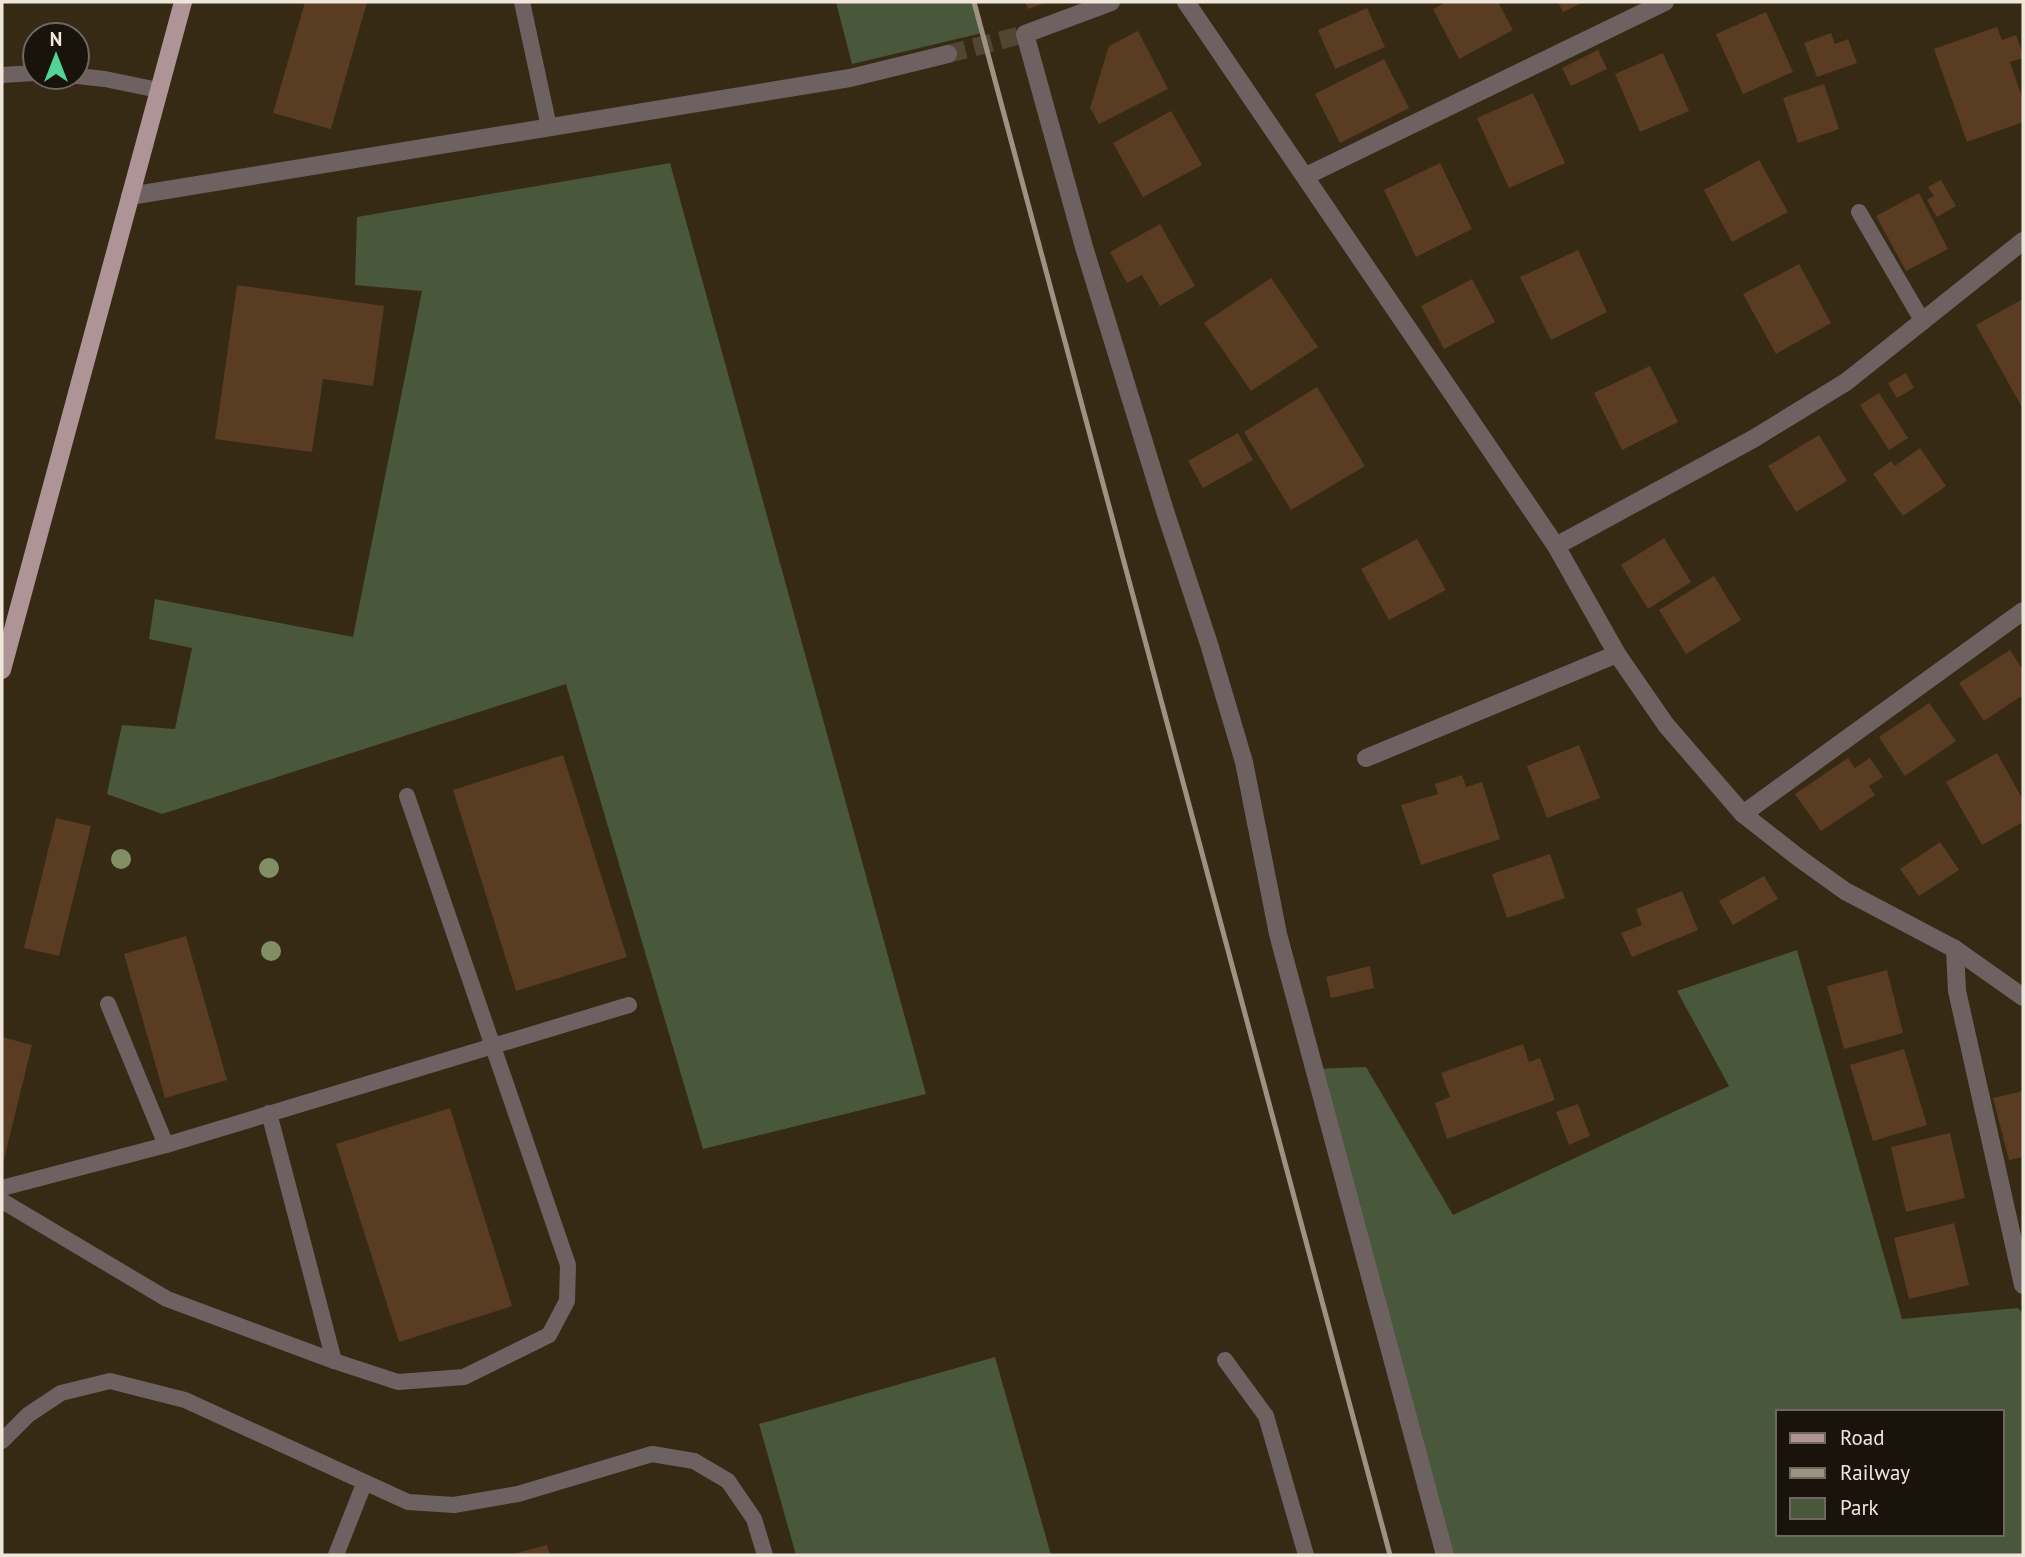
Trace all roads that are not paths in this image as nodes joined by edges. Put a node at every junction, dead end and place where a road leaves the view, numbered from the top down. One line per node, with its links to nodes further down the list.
1 (183, 2): 10 (main road)
2 (522, 2): 11 (lane)
3 (1111, 2): 41 (street)
4 (1186, 2): 12 (street)
5 (1665, 2): 12 (street)
6 (948, 54): 11 (street)
7 (21, 74): 8 (lane)
8 (2, 75)
9 (91, 78): 10 (lane)
10 (158, 90): 13 (main road)
11 (549, 127): 13 (street)
12 (1306, 176): 17 (street)
13 (130, 196): 20 (main road)
14 (1858, 212): 16 (lane)
15 (2023, 241): 16 (street)
16 (1923, 322): 17 (street)
17 (1556, 545): 19 (street)
18 (2023, 611): 23 (street)
19 (1616, 654): 21 (street); 23 (street)
20 (2, 670)
21 (1366, 758)
22 (407, 796): 28 (lane)
23 (1743, 814): 24 (street)
24 (1955, 949): 25 (street); 33 (street)
25 (2023, 997)
26 (108, 1004): 30 (lane)
27 (629, 1005): 28 (lane)
28 (492, 1048): 29 (lane); 35 (lane)
29 (269, 1113): 30 (lane); 35 (lane)
30 (166, 1145): 31 (lane)
31 (2, 1188)
32 (2, 1201): 35 (lane)
33 (2023, 1285)
34 (1226, 1360): 40 (lane)
35 (334, 1361)
36 (2, 1441): 37 (lane)
37 (364, 1484): 38 (lane); 39 (lane)
38 (336, 1555)
39 (765, 1555)
40 (1306, 1555)
41 (1445, 1555)

